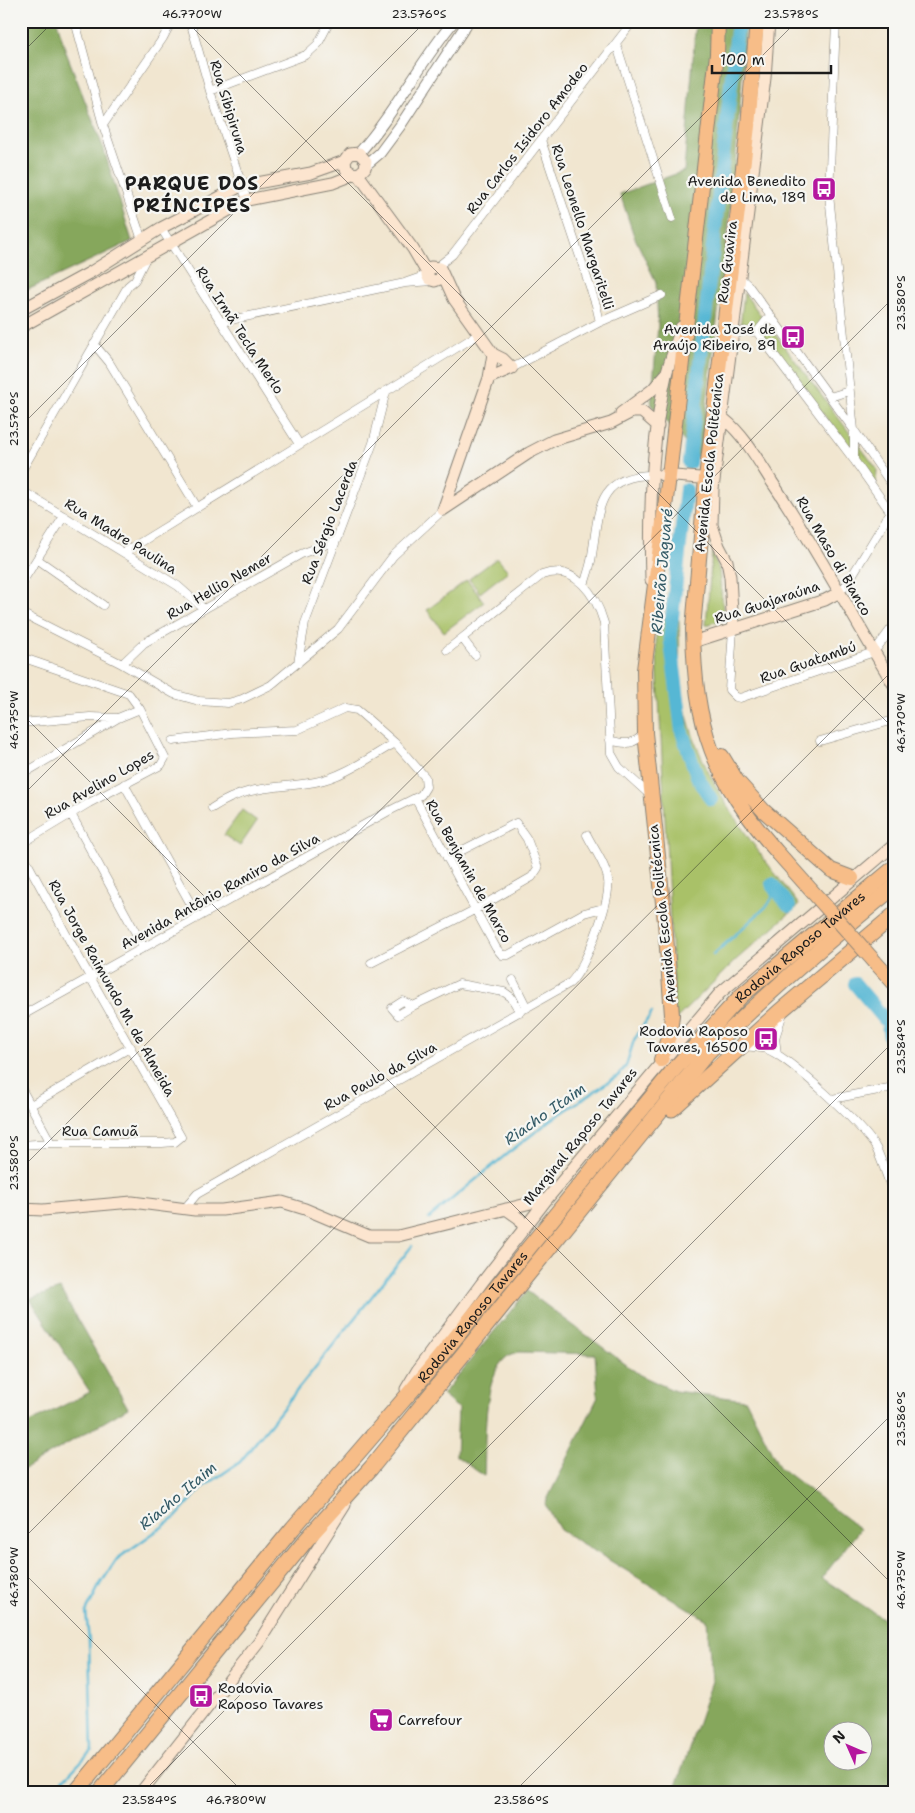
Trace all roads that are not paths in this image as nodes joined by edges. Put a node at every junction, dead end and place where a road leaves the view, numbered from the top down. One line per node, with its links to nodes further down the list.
1 (75, 21): 16 (street)
2 (172, 21): 16 (street)
3 (190, 21): 15 (street, Rua Sibipiruna)
4 (330, 21): 15 (street)
5 (454, 21): 13 (street)
6 (633, 21): 12 (street, Rua Carlos Isidoro Amodeo)
7 (718, 21): 33 (highway, Avenida Escola Politécnica)
8 (757, 21): 45 (highway, Avenida Escola Politécnica)
9 (770, 21): 30 (main road, Rua Guavira)
10 (836, 21): 49 (street)
11 (466, 23): 14 (street)
12 (616, 43): 17 (street, Rua Carlos Isidoro Amodeo); 23 (street)
13 (432, 49): 14 (street); 18 (street)
14 (439, 66): 20 (street)
15 (210, 91): 21 (street, Rua Sibipiruna)
16 (103, 125): 25 (street)
17 (541, 140): 29 (street, Rua Carlos Isidoro Amodeo); 37 (street, Rua Leonello Margaritelli)
18 (358, 153): 19 (main road); 20 (main road)
19 (345, 161): 20 (main road); 21 (main road)
20 (359, 171): 22 (main road); 29 (main road)
21 (241, 186): 22 (street, Rua Sibipiruna); 24 (main road)
22 (246, 200): 26 (main road)
23 (672, 218)
24 (161, 228): 25 (main road); 26 (street, Rua Irmã Tecla Merlo)
25 (142, 240): 27 (main road); 34 (main road)
26 (169, 243): 27 (main road); 36 (street, Rua Irmã Tecla Merlo)
27 (148, 256): 28 (main road); 31 (street)
28 (134, 263): 31 (street); 38 (main road)
29 (434, 274): 36 (street, Rua Carlos Isidoro Amodeo); 40 (main road)
30 (739, 277): 35 (street); 41 (main road, Rua Guavira)
31 (128, 286): 42 (street)
32 (662, 295): 37 (street)
33 (687, 303): 46 (main road, Avenida Escola Politécnica); 62 (highway, Avenida Escola Politécnica)
34 (21, 310)
35 (770, 316): 39 (street); 50 (street)
36 (221, 322): 56 (street, Rua Irmã Tecla Merlo)
37 (600, 322): 44 (street)
38 (21, 327)
39 (757, 332): 41 (street); 59 (street)
40 (479, 334): 43 (main road); 48 (street)
41 (733, 336): 45 (main road, Rua Guavira)
42 (94, 344): 60 (street); 66 (street)
43 (493, 354): 44 (main road); 47 (main road)
44 (512, 368): 47 (main road)
45 (724, 371): 51 (main road, Rua Guavira); 63 (highway, Avenida Escola Politécnica)
46 (666, 374): 52 (main road); 53 (main road, Avenida Escola Politécnica)
47 (489, 378): 67 (main road)
48 (386, 391): 56 (street); 70 (street, Rua Sérgio Lacerda)
49 (849, 391): 50 (street); 54 (street)
50 (830, 397): 54 (street)
51 (724, 418): 55 (main road, Rua Guavira); 57 (main road, Rua Maso di Bianco)
52 (598, 426): 53 (main road); 67 (main road)
53 (658, 426): 58 (main road, Avenida Escola Politécnica)
54 (854, 430): 59 (street); 64 (street)
55 (720, 440): 57 (main road); 63 (main road, Rua Guavira)
56 (299, 444): 66 (street)
57 (746, 444): 75 (main road, Rua Maso di Bianco)
58 (655, 455): 61 (main road, Avenida Escola Politécnica); 62 (main road)
59 (854, 460): 68 (street)
60 (21, 472)
61 (652, 475): 62 (main road); 74 (street); 76 (main road, Avenida Escola Politécnica)
62 (673, 476): 63 (main road); 76 (highway, Avenida Escola Politécnica)
63 (705, 478): 81 (main road, Rua Guavira); 83 (highway, Avenida Escola Politécnica)
64 (894, 488)
65 (21, 490): 69 (street, Rua Madre Paulina)
66 (197, 507): 71 (street)
67 (444, 510): 88 (street)
68 (893, 512): 75 (street, Rua Guajaraúna)
69 (64, 516): 71 (street, Rua Madre Paulina); 72 (street)
70 (335, 541): 78 (street, Rua Hellio Nemer); 88 (street, Rua Sérgio Lacerda)
71 (125, 552): 78 (street, Rua Madre Paulina)
72 (37, 559): 73 (street); 77 (street)
73 (21, 584)
74 (584, 585): 82 (street); 98 (street)
75 (838, 593): 81 (main road, Rua Guajaraúna); 85 (main road, Rua Maso di Bianco)
76 (652, 600): 97 (highway, Avenida Escola Politécnica)
77 (103, 605)
78 (204, 609): 89 (street, Rua Hellio Nemer)
79 (21, 613): 89 (street)
80 (894, 625): 85 (street, Rua Guatambú)
81 (733, 629): 83 (main road, Rua Guajaraúna); 90 (street, Rua Guavira)
82 (462, 638): 84 (street); 86 (street)
83 (693, 642): 94 (highway, Avenida Escola Politécnica)
84 (447, 650)
85 (874, 652): 90 (street, Rua Guatambú); 91 (main road, Rua Maso di Bianco)
86 (475, 655)
87 (21, 657): 92 (street)
88 (298, 663): 89 (street)
89 (122, 664)
90 (728, 682)
91 (894, 685)
92 (140, 709): 93 (street); 103 (street, Rua Avelino Lopes)
93 (118, 718): 96 (street); 102 (street)
94 (700, 719): 114 (highway); 124 (highway, Avenida Escola Politécnica, bridge)
95 (894, 720): 100 (street)
96 (21, 722)
97 (645, 733): 98 (street); 104 (highway, Avenida Escola Politécnica)
98 (610, 740): 104 (street)
99 (173, 741): 101 (street)
100 (820, 741)
101 (395, 743): 105 (street, Avenida Antônio Ramiro da Silva); 106 (street)
102 (21, 775)
103 (124, 784): 107 (street, Rua Avelino Lopes); 119 (street)
104 (651, 796): 132 (highway, Avenida Escola Politécnica)
105 (415, 798): 112 (street, Rua Benjamin de Marco); 119 (street, Avenida Antônio Ramiro da Silva)
106 (212, 808)
107 (71, 814): 109 (street, Rua Avelino Lopes); 120 (street)
108 (587, 835): 116 (street, Rua Paulo da Silva)
109 (21, 844)
110 (894, 845): 114 (main road, Marginal Raposo Tavares)
111 (21, 850): 122 (street, Rua Jorge Raimundo M. de Almeida)
112 (447, 858): 117 (street, Rua Benjamin de Marco); 117 (street)
113 (894, 868): 147 (highway, Rodovia Raposo Tavares)
114 (852, 878): 132 (main road, Marginal Raposo Tavares)
115 (894, 887): 140 (highway, Rodovia Raposo Tavares)
116 (604, 908): 117 (street, Rua Benjamin de Marco); 127 (street, Rua Paulo da Silva)
117 (475, 909): 121 (street)
118 (894, 915): 126 (highway)
119 (198, 917): 120 (street, Avenida Antônio Ramiro da Silva)
120 (144, 948): 122 (street, Avenida Antônio Ramiro da Silva)
121 (371, 963)
122 (90, 978): 128 (street, Avenida Antônio Ramiro da Silva); 130 (street, Rua Jorge Raimundo M. de Almeida)
123 (513, 980): 127 (street)
124 (894, 983)
125 (413, 1006): 127 (street)
126 (785, 1007): 129 (highway); 131 (street)
127 (524, 1010): 143 (street, Rua Paulo da Silva)
128 (21, 1016)
129 (741, 1046): 131 (street); 140 (highway)
130 (131, 1047): 136 (street); 137 (street, Rua Jorge Raimundo M. de Almeida)
131 (777, 1054): 135 (street)
132 (662, 1060): 142 (main road, Marginal Raposo Tavares)
133 (892, 1087): 135 (street)
134 (21, 1088): 136 (street, Rua Camuã)
135 (832, 1099): 141 (street)
136 (30, 1105): 138 (street, Rua Camuã)
137 (181, 1137): 138 (street, Rua Camuã)
138 (51, 1144): 139 (street)
139 (21, 1145)
140 (617, 1162): 148 (highway, Rodovia Raposo Tavares)
141 (894, 1195)
142 (547, 1199): 145 (main road); 146 (main road, Marginal Raposo Tavares)
143 (184, 1208): 144 (main road); 145 (main road)
144 (21, 1209)
145 (506, 1209): 146 (main road)
146 (524, 1229): 147 (main road, Marginal Raposo Tavares)
147 (390, 1416): 149 (highway, Rodovia Raposo Tavares)
148 (370, 1468): 152 (highway, Rodovia Raposo Tavares); 153 (main road)
149 (91, 1772): 150 (highway); 151 (highway, Rodovia Raposo Tavares)
150 (71, 1792)
151 (76, 1792)
152 (100, 1792)
153 (141, 1792)

